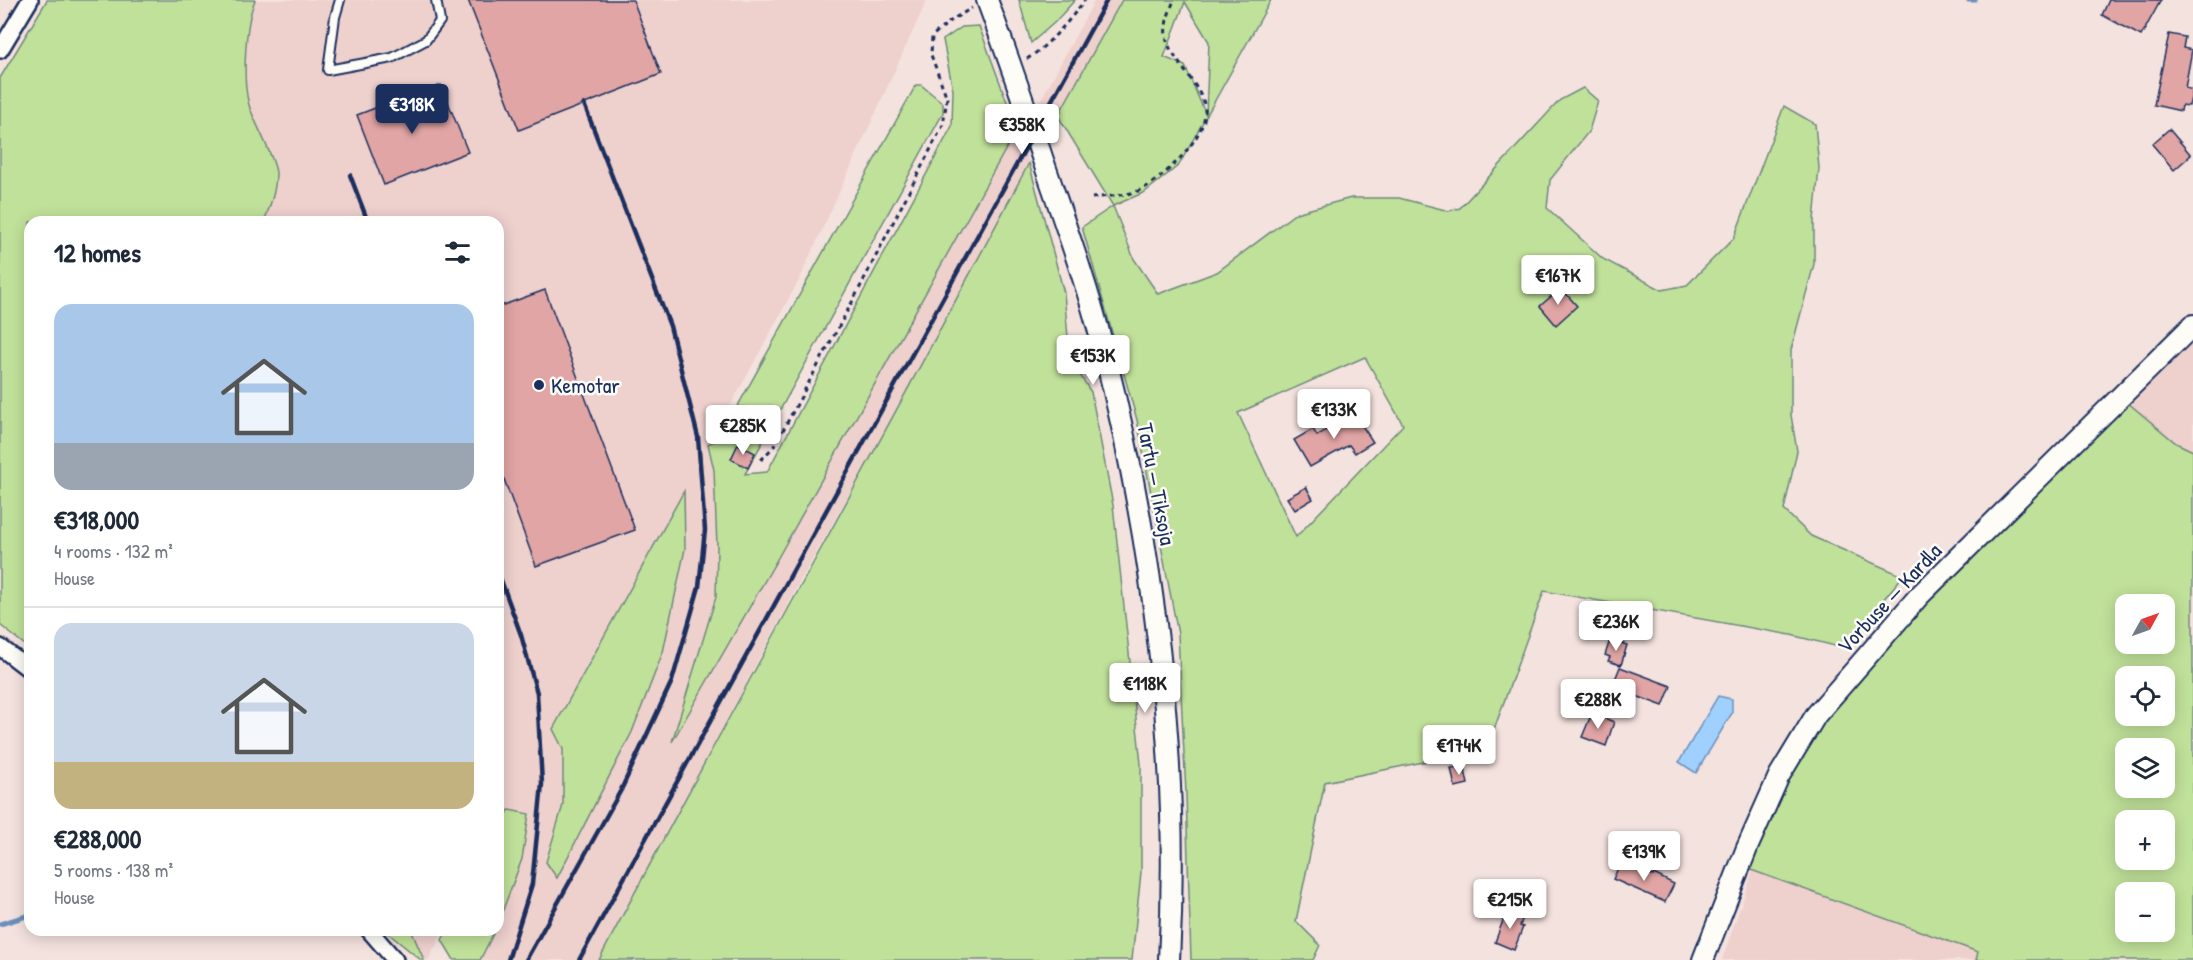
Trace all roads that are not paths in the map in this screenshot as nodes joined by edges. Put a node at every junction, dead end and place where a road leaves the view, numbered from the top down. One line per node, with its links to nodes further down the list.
1 (30, 0): 5 (street)
2 (340, 0): 3 (lane)
3 (436, 0)
4 (987, 0): 11 (main road, Tartu — Tiksoja)
5 (0, 50)
6 (2193, 325): 12 (main road, Vorbuse — Kardla)
7 (0, 647): 8 (street)
8 (24, 665)
9 (374, 936): 10 (street)
10 (395, 960)
11 (1169, 960)
12 (1703, 960)

